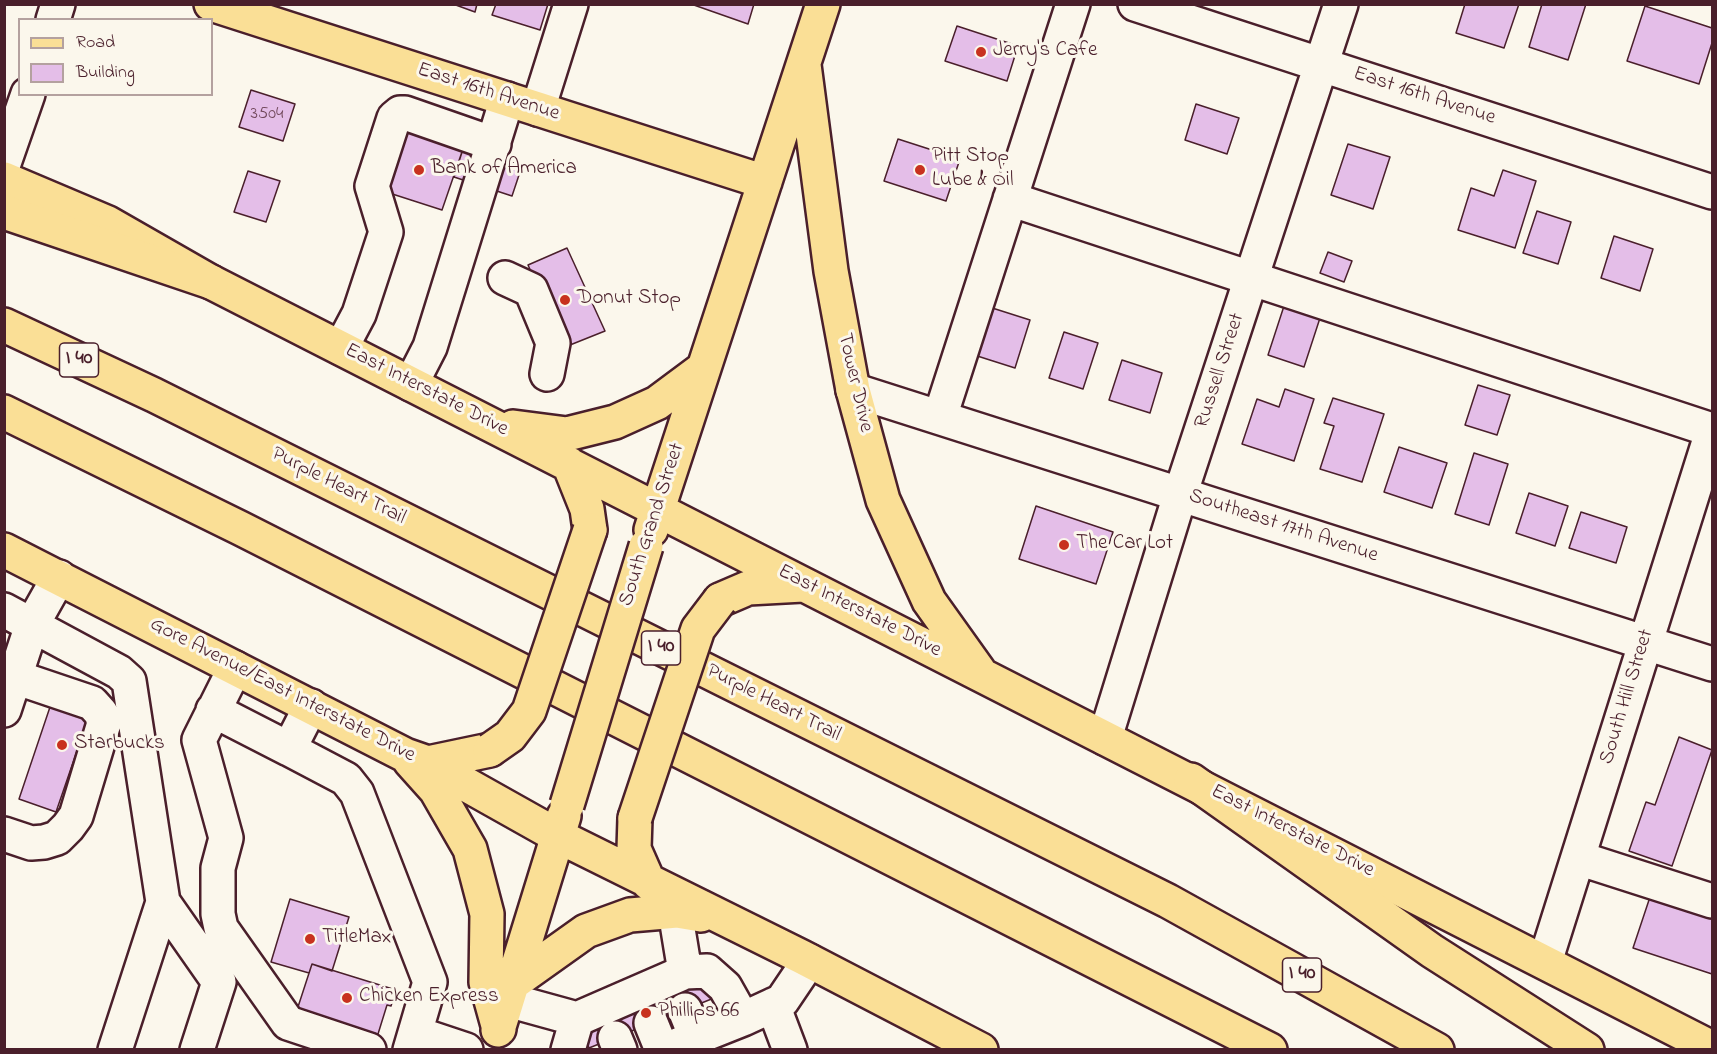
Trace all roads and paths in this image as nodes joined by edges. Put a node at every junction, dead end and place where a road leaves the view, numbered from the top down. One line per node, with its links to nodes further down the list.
1 (211, 4): 9 (main road, East 16th Avenue)
2 (572, 4): 11 (street)
3 (824, 4): 7 (main road, South Grand Street)
4 (1072, 4): 18 (street)
5 (1135, 4): 8 (street, East 16th Avenue)
6 (1341, 4): 8 (street, Russell Street)
7 (804, 64): 16 (main road, South Grand Street); 28 (main road, Tower Drive)
8 (1322, 64): 17 (street, East 16th Avenue); 21 (street, Russell Street)
9 (423, 73): 11 (main road, East 16th Avenue); 12 (street)
10 (27, 96): 14 (street)
11 (523, 104): 13 (street); 16 (main road, East 16th Avenue)
12 (400, 113): 13 (street); 24 (street)
13 (494, 144): 27 (street)
14 (4, 163)
15 (4, 179): 22 (main road, East Interstate Drive)
16 (765, 182): 25 (main road, South Grand Street)
17 (1713, 192)
18 (1010, 199): 21 (street); 30 (street)
19 (4, 212): 22 (main road)
20 (505, 278): 26 (street)
21 (1251, 279): 32 (street); 34 (street, Russell Street)
22 (211, 282): 24 (main road, East Interstate Drive)
23 (4, 325): 77 (main road, Purple Heart Trail / I 40)
24 (341, 348): 27 (main road, East Interstate Drive)
25 (704, 368): 31 (main road); 35 (main road, South Grand Street)
26 (547, 374)
27 (411, 384): 31 (main road, East Interstate Drive)
28 (853, 390): 30 (street, Southeast 17th Avenue); 43 (main road, Tower Drive)
29 (4, 412): 76 (main road)
30 (940, 417): 34 (street, Southeast 17th Avenue)
31 (490, 424): 33 (main road, East Interstate Drive)
32 (1713, 431): 40 (street, South Hill Street)
33 (569, 464): 35 (main road, East Interstate Drive); 50 (main road, bridge)
34 (1180, 495): 40 (street, Southeast 17th Avenue); 48 (street, Russell Street)
35 (658, 510): 38 (main road, East Interstate Drive); 53 (main road, South Grand Street, bridge)
36 (4, 550): 37 (main road, Gore Avenue/East Interstate Drive)
37 (59, 577): 39 (street); 42 (main road, Gore Avenue/East Interstate Drive)
38 (805, 585): 43 (main road, East Interstate Drive); 55 (main road, bridge)
39 (18, 618): 44 (street); 57 (street)
40 (1645, 643): 41 (street, Southeast 17th Avenue); 54 (street, South Hill Street)
41 (1713, 664)
42 (235, 668): 45 (main road, Gore Avenue/East Interstate Drive); 47 (street)
43 (982, 675): 48 (main road, East Interstate Drive)
44 (15, 677): 46 (street); 52 (street)
45 (311, 706): 49 (street); 50 (main road, Gore Avenue/East Interstate Drive)
46 (4, 710)
47 (213, 711): 49 (street); 72 (street)
48 (1105, 738): 51 (main road, East Interstate Drive)
49 (289, 749): 68 (street)
50 (417, 759): 53 (main road, Gore Avenue/East Interstate Drive); 64 (main road)
51 (1191, 780): 61 (main road, East Interstate Drive); 78 (main road)
52 (4, 834)
53 (558, 836): 55 (main road); 64 (main road, South Grand Street)
54 (1578, 858): 56 (street); 61 (street, South Hill Street)
55 (649, 883): 59 (main road)
56 (1713, 901)
57 (163, 902): 70 (street); 71 (street)
58 (675, 911): 59 (main road); 62 (street); 64 (main road)
59 (723, 919): 60 (main road)
60 (809, 961): 63 (street); 75 (main road)
61 (1545, 962): 69 (main road, East Interstate Drive)
62 (683, 997): 65 (street); 65 (street); 66 (street); 66 (street)
63 (773, 1005): 65 (street); 74 (street)
64 (503, 1016): 67 (street)
65 (743, 1019)
66 (652, 1023): 67 (street)
67 (598, 1030)
68 (412, 1041): 73 (street)
69 (1713, 1048)
70 (115, 1050)
71 (197, 1050)
72 (369, 1050)
73 (466, 1050)
74 (790, 1050)
75 (981, 1050)
76 (1270, 1050)
77 (1437, 1050)
78 (1587, 1050)

